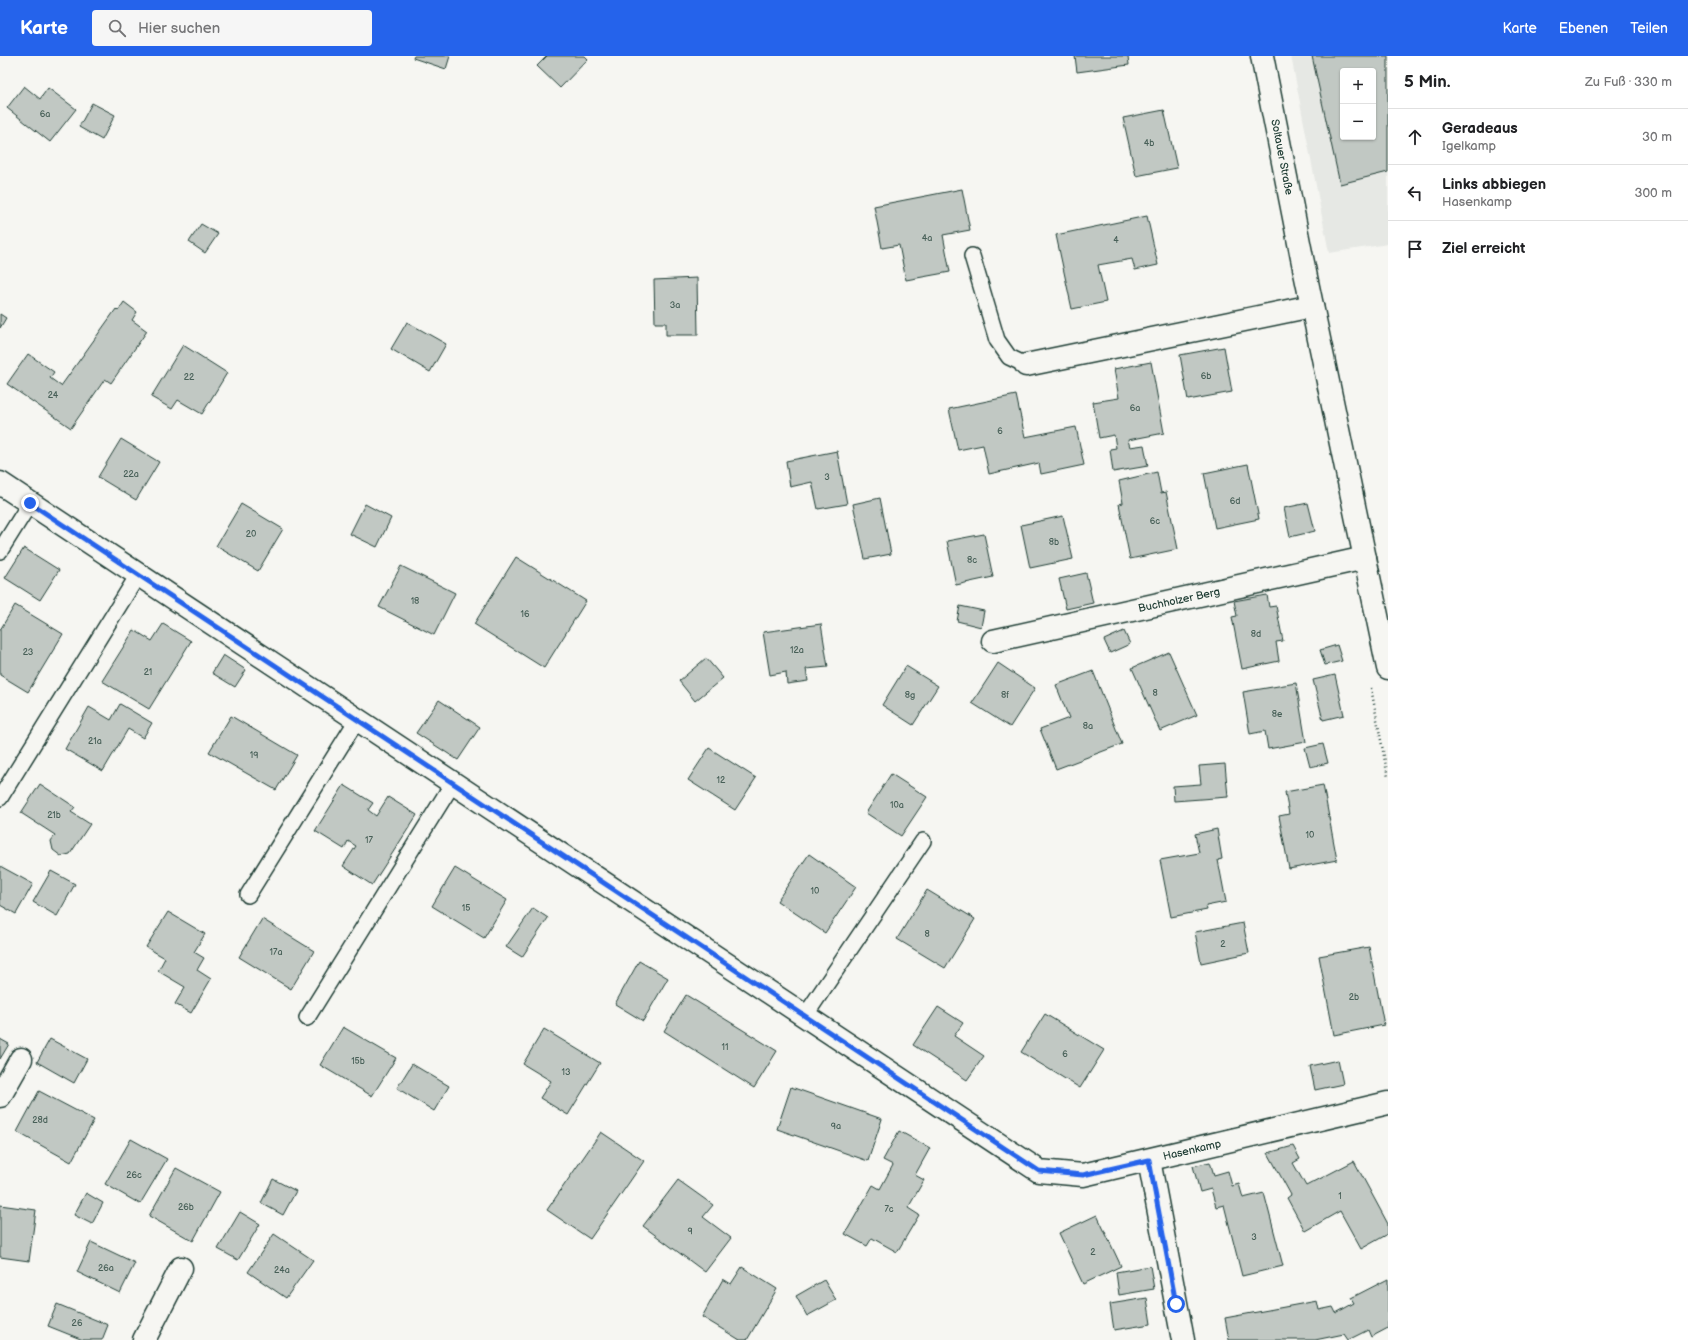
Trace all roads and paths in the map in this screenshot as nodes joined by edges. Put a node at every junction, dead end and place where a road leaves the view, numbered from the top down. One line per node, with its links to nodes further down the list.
1 (1262, 56): 3 (street, Soltauer Straße)
2 (972, 256): 4 (lane)
3 (1312, 306): 4 (street); 8 (street)
4 (1026, 365)
5 (0, 483): 6 (street, Hasenkamp)
6 (30, 503): 7 (lane); 9 (street, Hasenkamp)
7 (0, 551)
8 (1365, 558): 10 (street, Buchholzer Berg); 11 (street)
9 (138, 575): 12 (street, Hasenkamp); 14 (lane)
10 (993, 641)
11 (1388, 668)
12 (357, 720): 13 (street, Hasenkamp); 16 (lane)
13 (453, 784): 17 (street, Hasenkamp); 18 (lane)
14 (0, 798)
15 (923, 841): 17 (lane)
16 (248, 895)
17 (805, 1016): 22 (street, Hasenkamp)
18 (307, 1018)
19 (21, 1059): 20 (street)
20 (0, 1096)
21 (1388, 1103): 22 (street, Hasenkamp)
22 (1149, 1160): 25 (street)
23 (181, 1268): 24 (street)
24 (144, 1340)
25 (1183, 1340)

